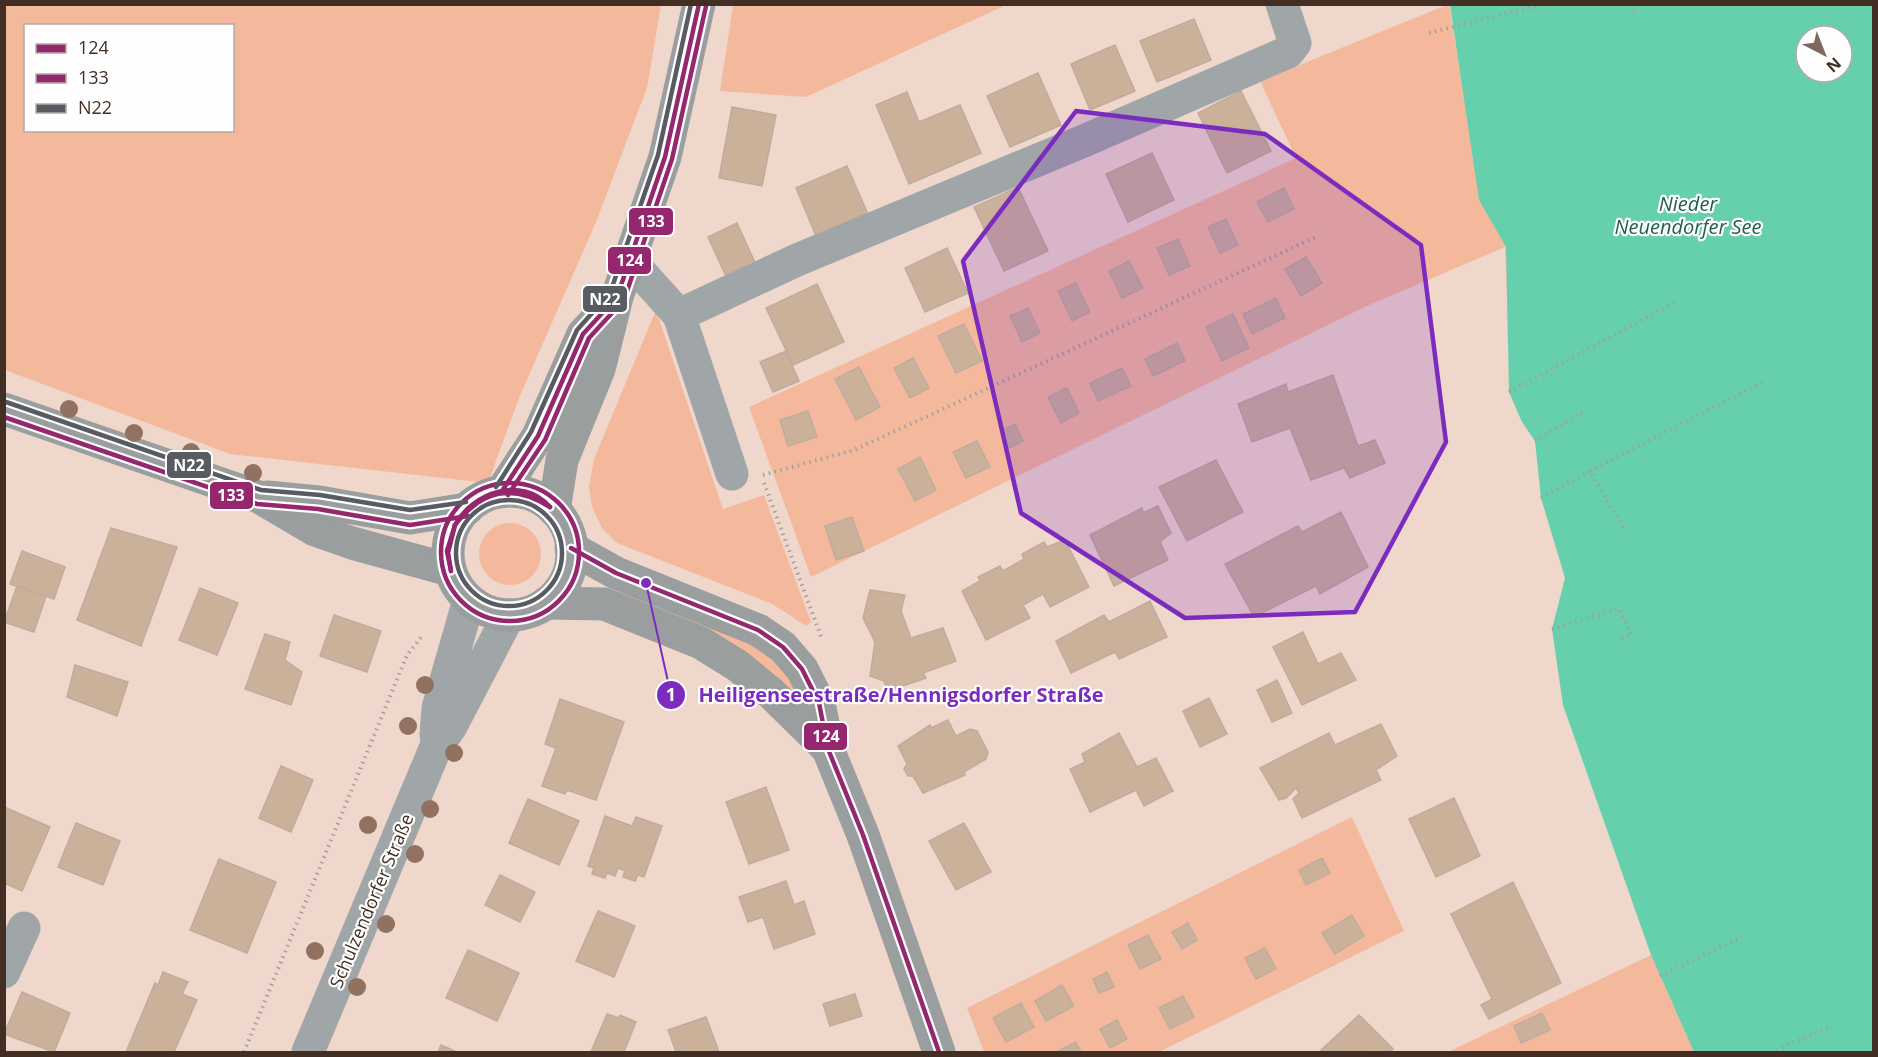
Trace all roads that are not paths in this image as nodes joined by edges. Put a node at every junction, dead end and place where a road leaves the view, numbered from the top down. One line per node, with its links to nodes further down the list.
1 (699, 4): 3 (main road)
2 (1282, 4): 5 (street)
3 (631, 262): 4 (main road); 5 (street)
4 (617, 297): 8 (main road); 11 (main road)
5 (679, 315): 7 (street)
6 (4, 409): 9 (main road)
7 (750, 471)
8 (502, 491): 10 (main road); 11 (main road)
9 (259, 496): 10 (main road); 13 (main road)
10 (467, 509): 13 (main road)
11 (554, 510): 12 (main road)
12 (571, 548): 15 (main road); 18 (main road)
13 (450, 570): 14 (main road)
14 (469, 600): 16 (main road); 17 (street, Schulzendorfer Straße)
15 (546, 603): 16 (main road); 18 (main road)
16 (509, 615): 17 (street, Schulzendorfer Straße)
17 (435, 749): 21 (street, Schulzendorfer Straße)
18 (828, 749): 22 (main road)
19 (24, 928): 20 (street)
20 (4, 972)
21 (308, 1053)
22 (939, 1053)

